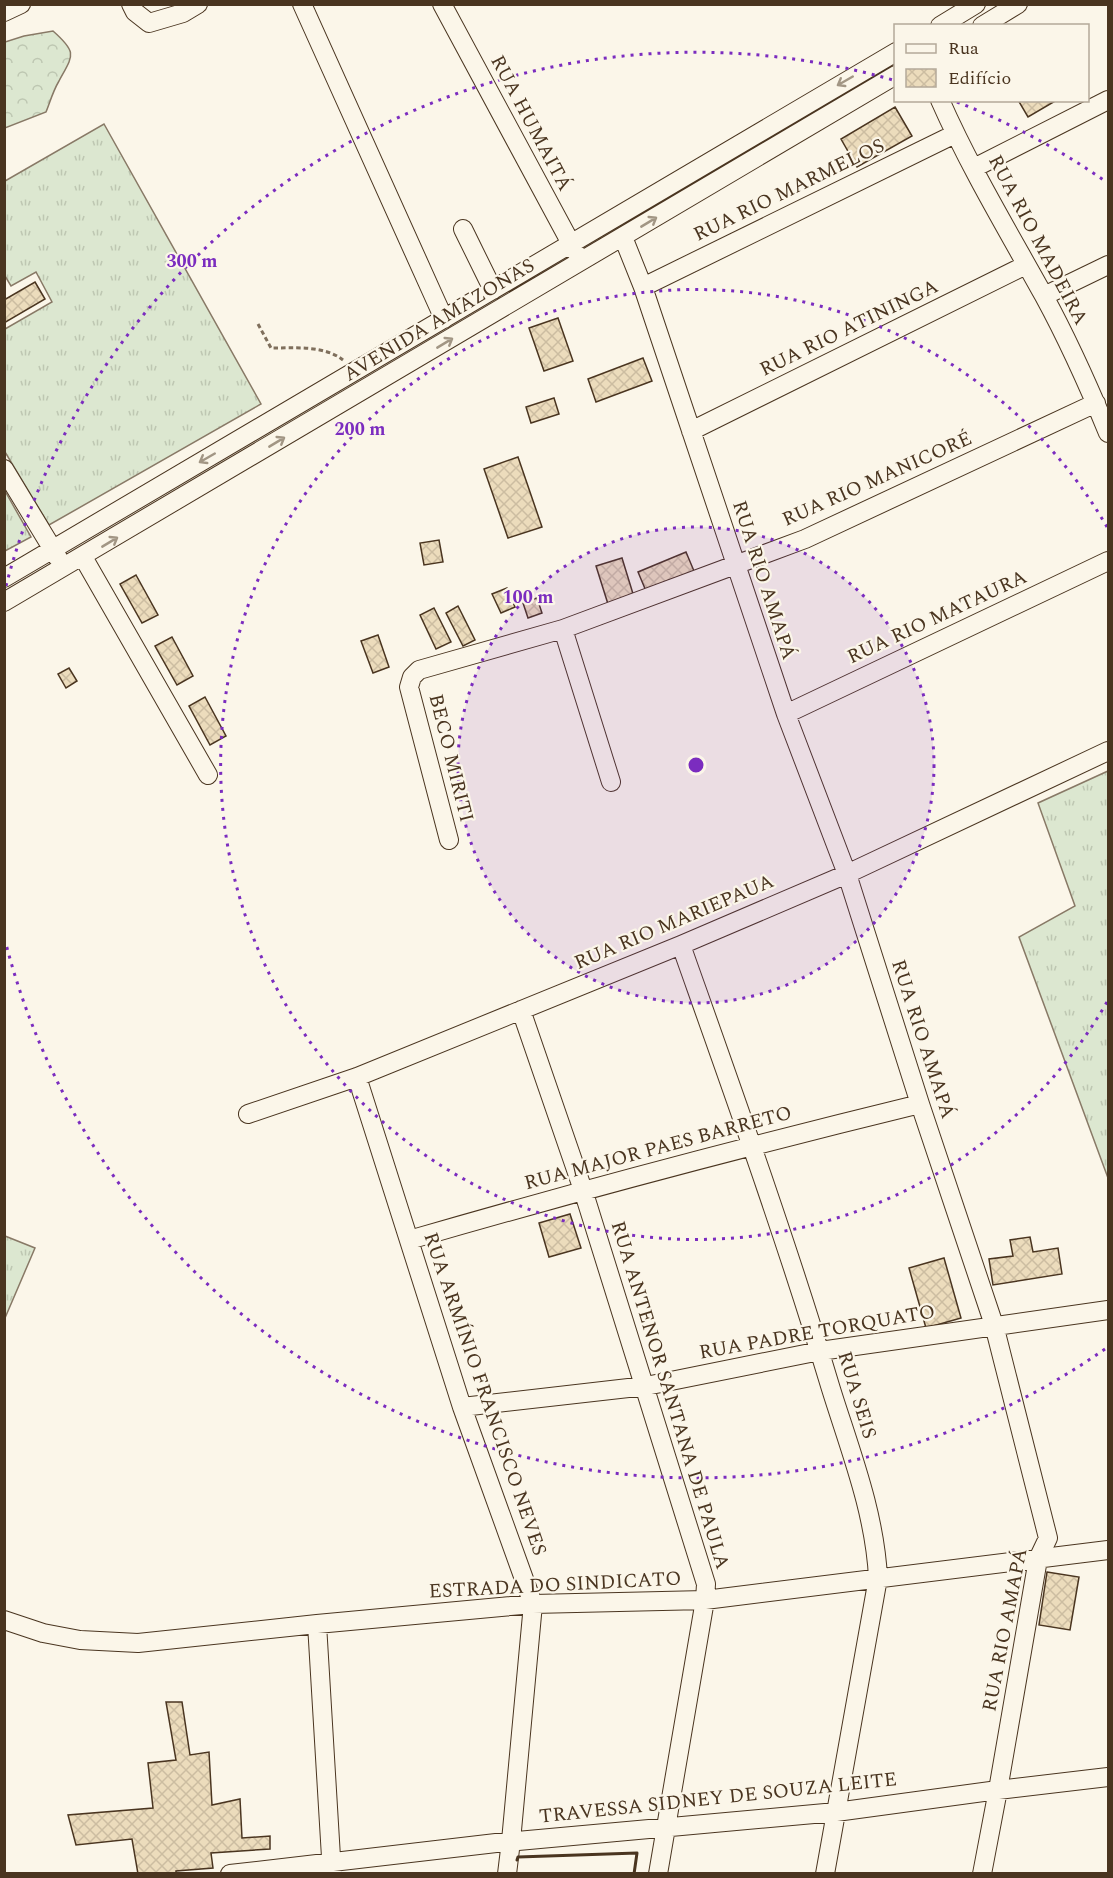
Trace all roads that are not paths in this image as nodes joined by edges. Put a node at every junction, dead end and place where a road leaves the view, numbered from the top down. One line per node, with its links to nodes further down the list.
1 (21, 4): 8 (street)
2 (131, 4): 3 (street)
3 (198, 4)
4 (302, 4): 26 (street)
5 (442, 4): 19 (street, RUA HUMAITÁ)
6 (976, 4): 9 (street)
7 (1018, 4): 10 (street)
8 (4, 12)
9 (943, 24)
10 (985, 24)
11 (894, 53): 19 (street, AVENIDA AMAZONAS, one-way to 19)
12 (894, 76): 18 (street, AVENIDA AMAZONAS, one-way to 12)
13 (1108, 100): 16 (street)
14 (941, 102): 15 (street, RUA RIO MADEIRA)
15 (955, 134): 16 (street, RUA RIO MADEIRA); 23 (street, RUA RIO MARMELOS)
16 (974, 168): 21 (street, RUA RIO MADEIRA)
17 (463, 229): 24 (street)
18 (623, 237): 20 (street, AVENIDA AMAZONAS); 23 (street, RUA RIO AMAPÁ)
19 (570, 243): 20 (street, RUA HUMAITÁ); 24 (street, AVENIDA AMAZONAS)
20 (581, 262): 32 (street, AVENIDA AMAZONAS, one-way to 20)
21 (1026, 265): 25 (street, RUA RIO MADEIRA); 28 (street, RUA RIO ATININGA)
22 (1108, 265): 25 (street)
23 (643, 287): 28 (street, RUA RIO AMAPÁ)
24 (494, 290): 26 (street, AVENIDA AMAZONAS)
25 (1044, 296): 27 (street, RUA RIO MADEIRA)
26 (444, 319): 31 (street, AVENIDA AMAZONAS, one-way to 31)
27 (1096, 403): 29 (street, RUA RIO MADEIRA); 34 (street, RUA RIO MANICORÉ)
28 (691, 431): 34 (street, RUA RIO AMAPÁ)
29 (1108, 433)
30 (4, 469): 31 (street)
31 (52, 549): 35 (street); 36 (street, AVENIDA AMAZONAS)
32 (83, 557): 35 (street, AVENIDA AMAZONAS); 42 (street)
33 (1108, 561): 40 (street, RUA RIO MATAURA)
34 (735, 564): 38 (street, RUA RIO MANICORÉ); 40 (street, RUA RIO AMAPÁ)
35 (64, 567): 37 (street, AVENIDA AMAZONAS)
36 (4, 578)
37 (4, 602)
38 (563, 629): 39 (street, RUA RIO MANICORÉ); 43 (street)
39 (410, 687): 44 (street, BECO MIRITI)
40 (786, 714): 45 (street, RUA RIO AMAPÁ)
41 (1108, 751): 45 (street, RUA RIO MARIEPAUA)
42 (208, 775)
43 (610, 782)
44 (449, 840)
45 (847, 874): 46 (street, RUA RIO MARIEPAUA); 49 (street, RUA RIO AMAPÁ)
46 (681, 945): 47 (street, RUA RIO MARIEPAUA); 51 (street, RUA SEIS)
47 (521, 1010): 48 (street, RUA RIO MARIEPAUA); 52 (street, RUA ANTENOR SANTANA DE PAULA)
48 (357, 1077): 50 (street, RUA RIO MARIEPAUA); 53 (street, RUA ARMÍNIO FRANCISCO NEVES)
49 (920, 1104): 51 (street, RUA MAJOR PAES BARRETO); 55 (street, RUA RIO AMAPÁ)
50 (248, 1114)
51 (752, 1145): 52 (street, RUA MAJOR PAES BARRETO); 56 (street, RUA SEIS)
52 (583, 1190): 53 (street, RUA MAJOR PAES BARRETO); 57 (street, RUA ANTENOR SANTANA DE PAULA)
53 (409, 1240): 58 (street, RUA ARMÍNIO FRANCISCO NEVES)
54 (1108, 1310): 55 (street, RUA PADRE TORQUATO)
55 (994, 1325): 56 (street, RUA PADRE TORQUATO); 60 (street, RUA RIO AMAPÁ)
56 (820, 1351): 57 (street, RUA PADRE TORQUATO); 61 (street, RUA SEIS)
57 (646, 1386): 58 (street, RUA PADRE TORQUATO); 62 (street, RUA ANTENOR SANTANA DE PAULA)
58 (462, 1407): 63 (street, RUA ARMÍNIO FRANCISCO NEVES)
59 (1108, 1550): 60 (street, ESTRADA DO SINDICATO)
60 (1038, 1559): 61 (street, ESTRADA DO SINDICATO); 67 (street, RUA RIO AMAPÁ)
61 (878, 1578): 62 (street, ESTRADA DO SINDICATO); 68 (street, RUA SEIS)
62 (705, 1599): 63 (street, ESTRADA DO SINDICATO); 69 (street, RUA ANTENOR SANTANA DE PAULA)
63 (533, 1604): 65 (street, ESTRADA DO SINDICATO); 70 (street, RUA ARMÍNIO FRANCISCO NEVES)
64 (4, 1620): 65 (street, ESTRADA DO SINDICATO)
65 (317, 1624): 71 (street)
66 (1108, 1778): 67 (street, TRAVESSA SIDNEY DE SOUZA LEITE)
67 (998, 1790): 68 (street, TRAVESSA SIDNEY DE SOUZA LEITE); 76 (street, RUA RIO AMAPÁ)
68 (836, 1812): 69 (street, TRAVESSA SIDNEY DE SOUZA LEITE); 75 (street, RUA SEIS)
69 (666, 1828): 70 (street, TRAVESSA SIDNEY DE SOUZA LEITE); 74 (street, RUA ANTENOR SANTANA DE PAULA)
70 (511, 1841): 71 (street, TRAVESSA SIDNEY DE SOUZA LEITE); 73 (street, RUA ARMÍNIO FRANCISCO NEVES)
71 (332, 1867): 72 (street, TRAVESSA SIDNEY DE SOUZA LEITE)
72 (230, 1874)
73 (507, 1874)
74 (658, 1874)
75 (825, 1874)
76 (982, 1874)

